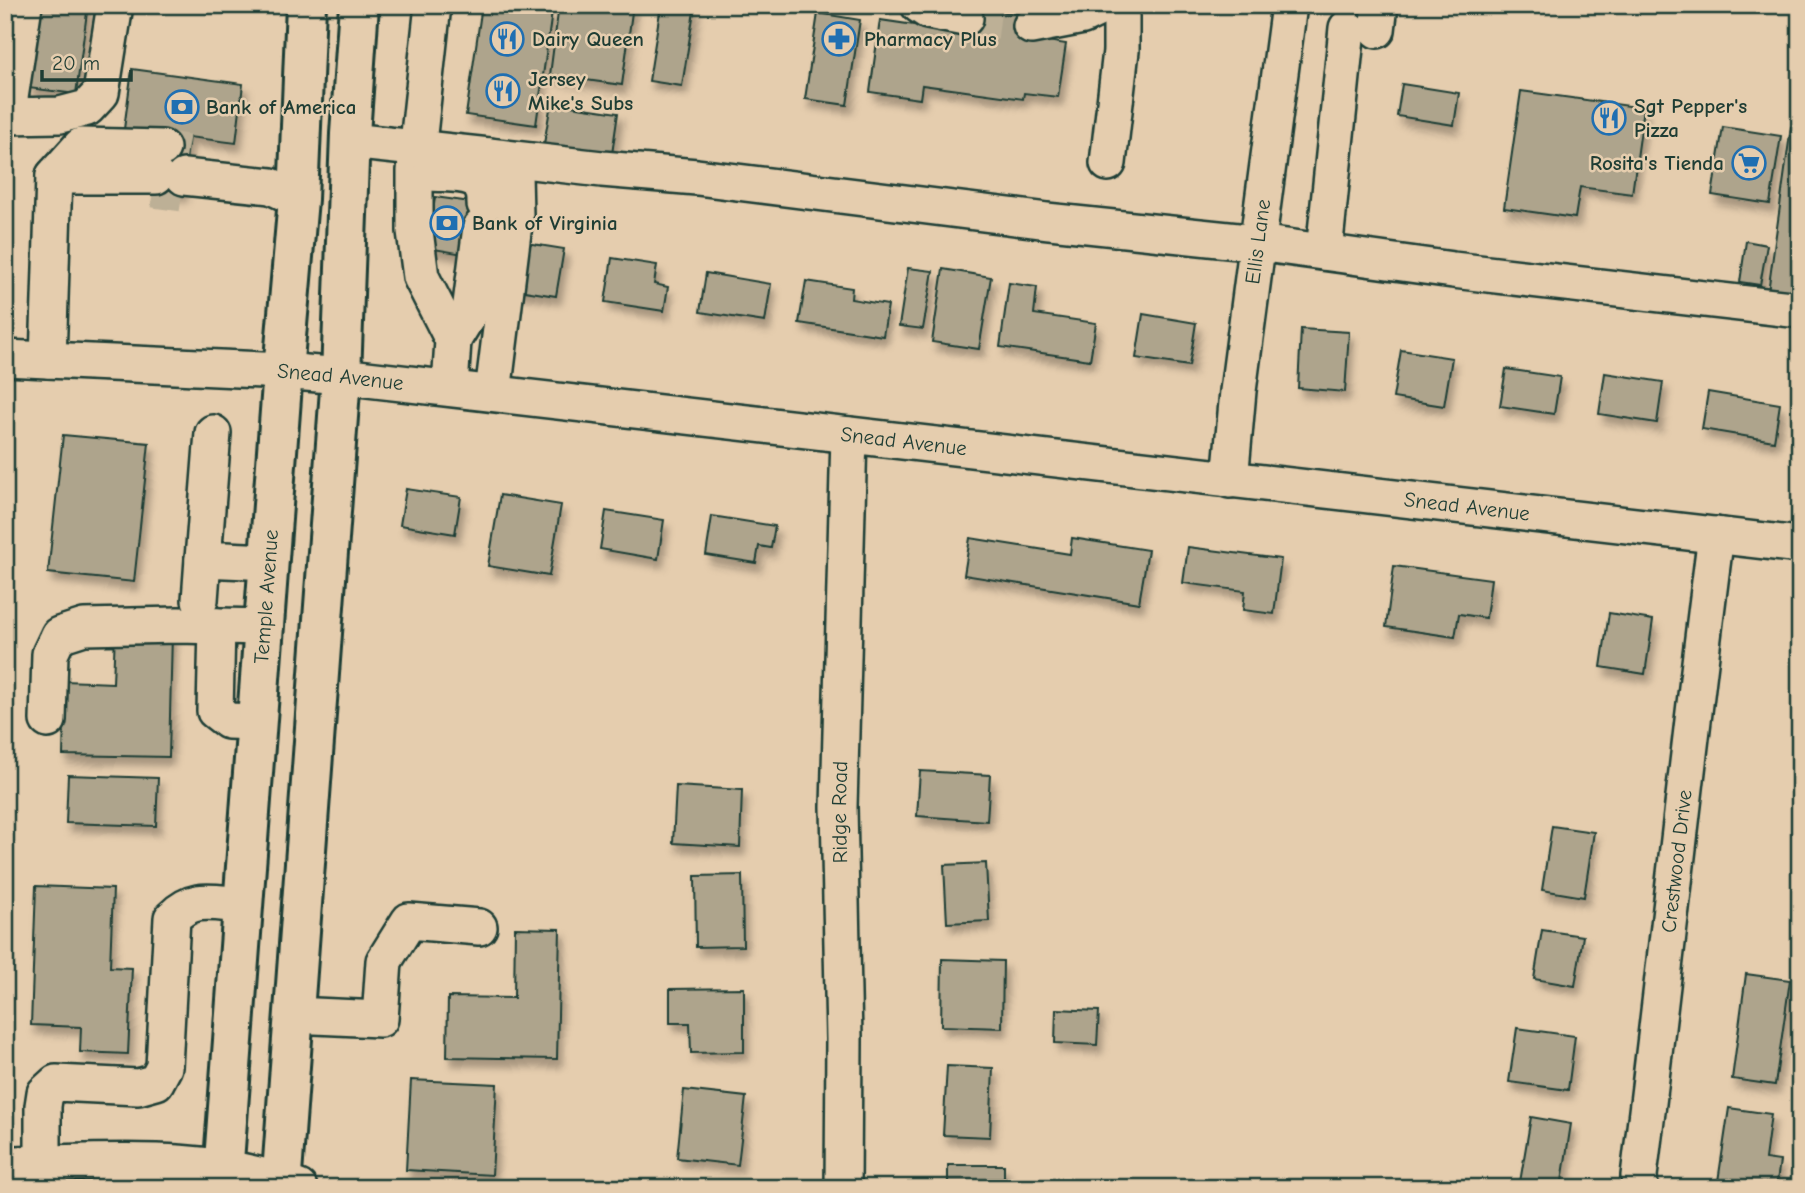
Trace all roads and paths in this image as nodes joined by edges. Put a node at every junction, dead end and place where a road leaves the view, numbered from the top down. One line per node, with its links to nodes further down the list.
1 (24, 5): 13 (street)
2 (115, 5): 13 (street)
3 (306, 5): 18 (main road, Temple Avenue)
4 (359, 5): 14 (main road)
5 (433, 5): 16 (street)
6 (919, 5): 10 (street)
7 (1106, 5): 12 (street)
8 (1121, 5): 17 (street)
9 (1289, 5): 19 (street, Ellis Lane)
10 (965, 18)
11 (1368, 21): 20 (street)
12 (1031, 26)
13 (5, 116)
14 (350, 141): 16 (street); 26 (main road)
15 (489, 156): 16 (street); 19 (street); 28 (street)
16 (416, 160): 22 (street); 22 (street)
17 (1108, 163)
18 (290, 186): 24 (street); 25 (main road, Temple Avenue)
19 (1257, 243): 20 (street); 31 (street, Ellis Lane)
20 (1324, 252): 21 (street)
21 (1800, 310)
22 (453, 340): 27 (street)
23 (5, 358): 24 (street, Snead Avenue)
24 (48, 360): 25 (street, Snead Avenue)
25 (283, 371): 26 (street, Snead Avenue); 35 (main road, Temple Avenue)
26 (341, 376): 27 (street, Snead Avenue); 42 (main road)
27 (450, 388): 28 (street, Snead Avenue)
28 (493, 393): 30 (street, Snead Avenue)
29 (213, 433): 34 (street)
30 (849, 435): 31 (street, Snead Avenue); 47 (street, Ridge Road)
31 (1230, 480): 32 (street, Snead Avenue)
32 (1716, 535): 33 (street, Snead Avenue); 48 (street, Crestwood Drive)
33 (1800, 545)
34 (204, 559): 35 (street); 36 (street)
35 (268, 562): 37 (main road, Temple Avenue)
36 (208, 613): 37 (street); 38 (street); 39 (street)
37 (263, 627): 39 (main road, Temple Avenue)
38 (48, 720)
39 (256, 722): 40 (main road, Temple Avenue)
40 (242, 905): 44 (street); 45 (main road, Temple Avenue)
41 (479, 927): 42 (street)
42 (293, 1015): 46 (main road)
43 (5, 1164): 44 (street)
44 (43, 1164): 45 (street)
45 (222, 1177): 46 (street)
46 (287, 1185)
47 (843, 1188)
48 (1640, 1188)

